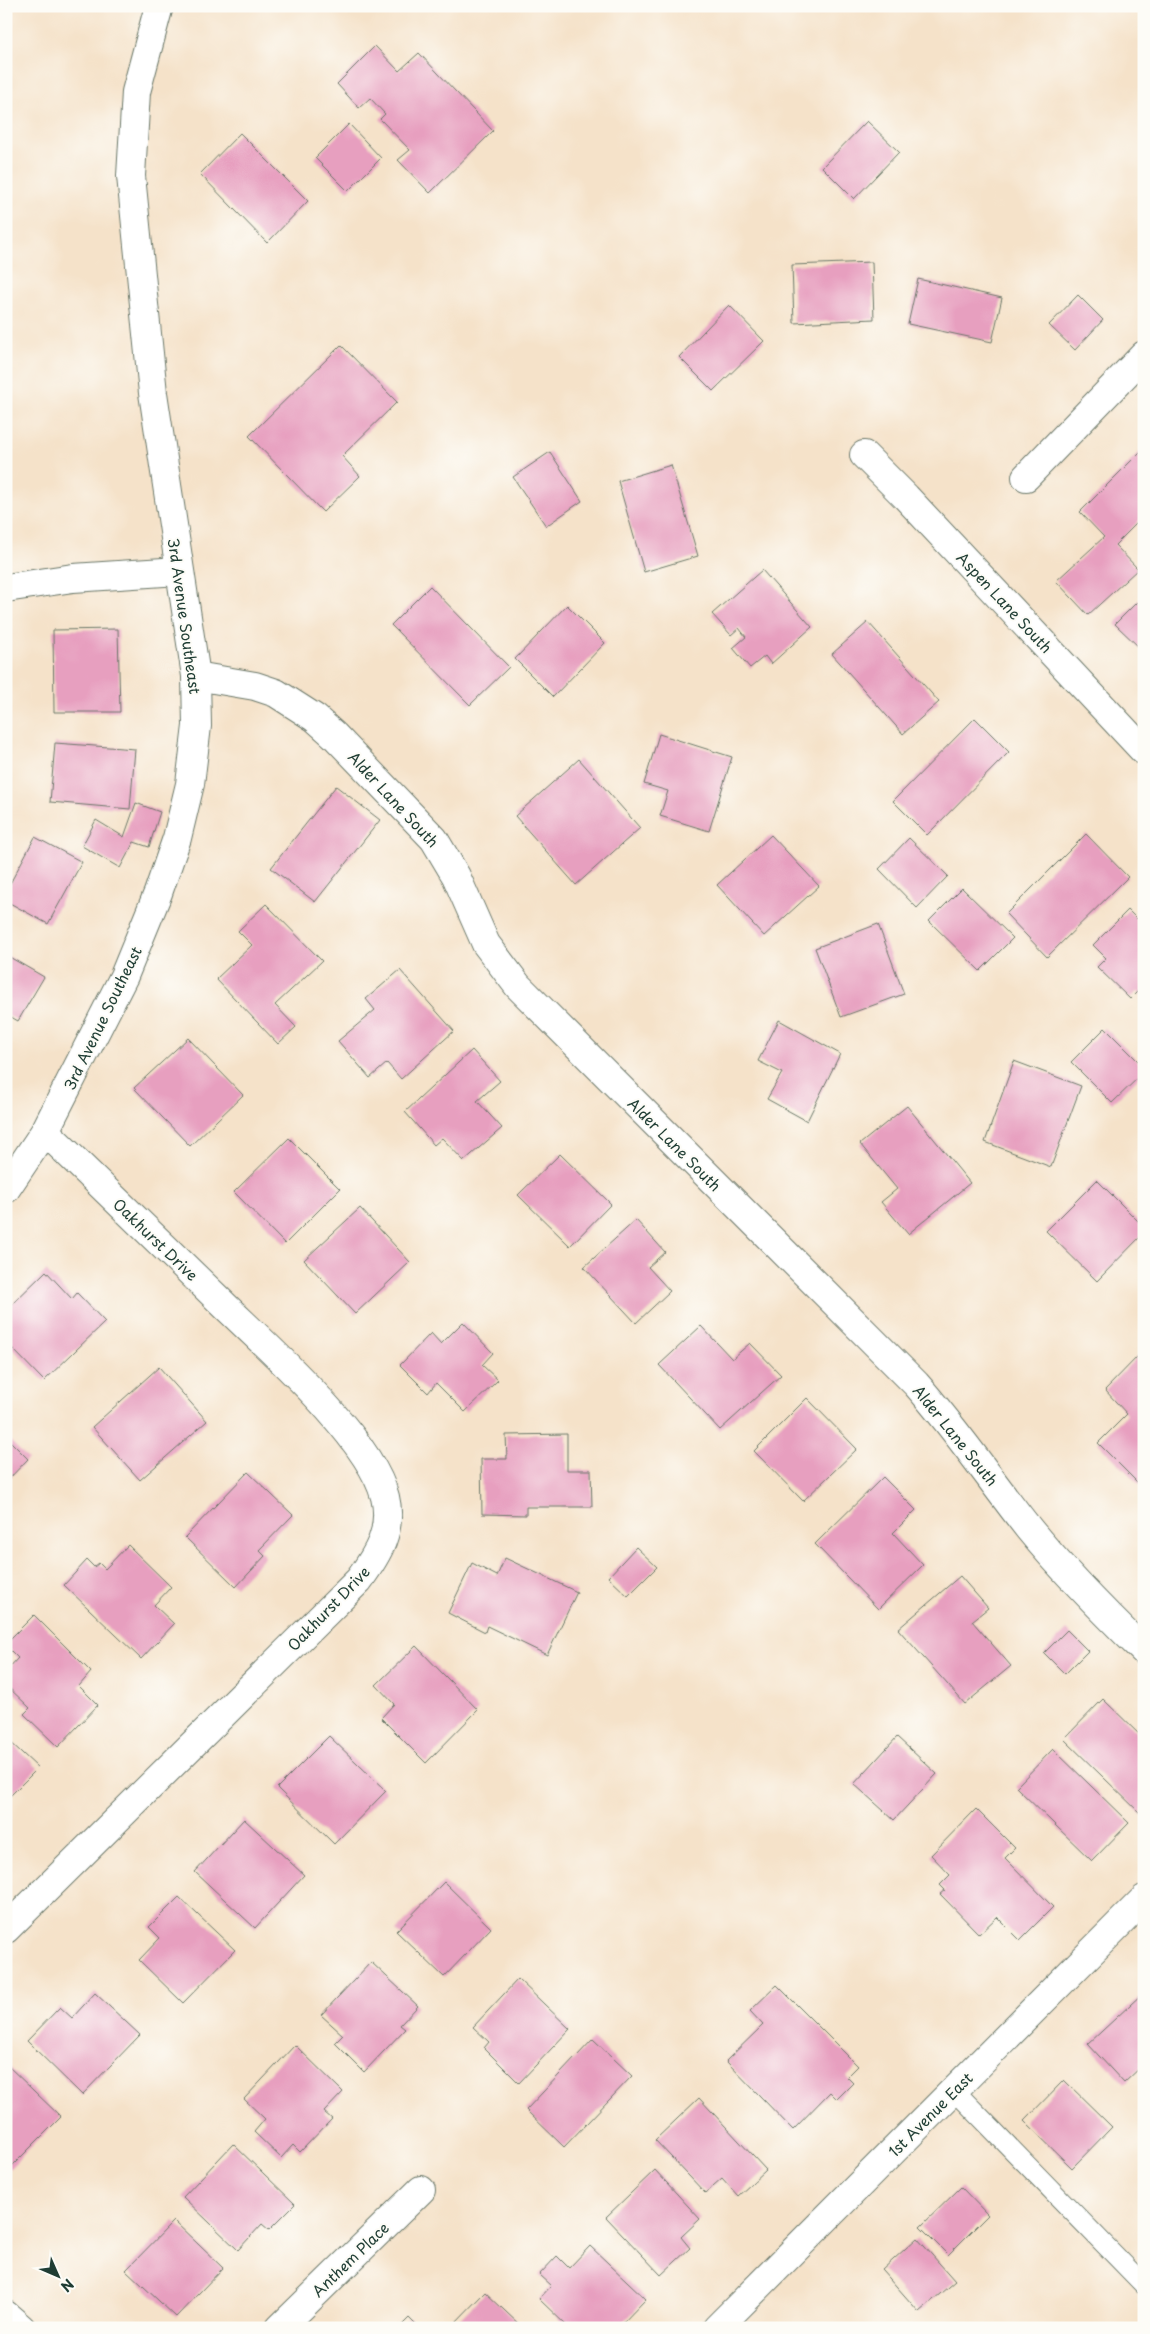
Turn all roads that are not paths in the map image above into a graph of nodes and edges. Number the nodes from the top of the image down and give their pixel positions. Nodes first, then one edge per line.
1 (159, 6) edge
2 (1144, 355) edge
3 (864, 455) dead end
4 (1026, 477) dead end
5 (179, 571) junction
6 (6, 588) edge
7 (196, 676) junction
8 (1144, 751) edge
9 (45, 1131) junction
10 (6, 1189) edge
11 (1144, 1651) edge
12 (1144, 1899) edge
13 (6, 1930) edge
14 (954, 2090) junction
15 (421, 2190) dead end
16 (1144, 2284) edge
17 (6, 2314) edge
18 (21, 2328) edge
19 (280, 2328) edge
20 (717, 2328) edge

1 - 5 street, 3rd Avenue Southeast
2 - 4 street
3 - 8 street, Aspen Lane South
5 - 6 street
5 - 7 street, 3rd Avenue Southeast
7 - 9 street, 3rd Avenue Southeast
7 - 11 street, Alder Lane South
9 - 10 street, 3rd Avenue Southeast
9 - 13 street, Oakhurst Drive
12 - 14 street, 1st Avenue East
14 - 16 lane
14 - 20 street, 1st Avenue East
15 - 19 street, Anthem Place
17 - 18 street

